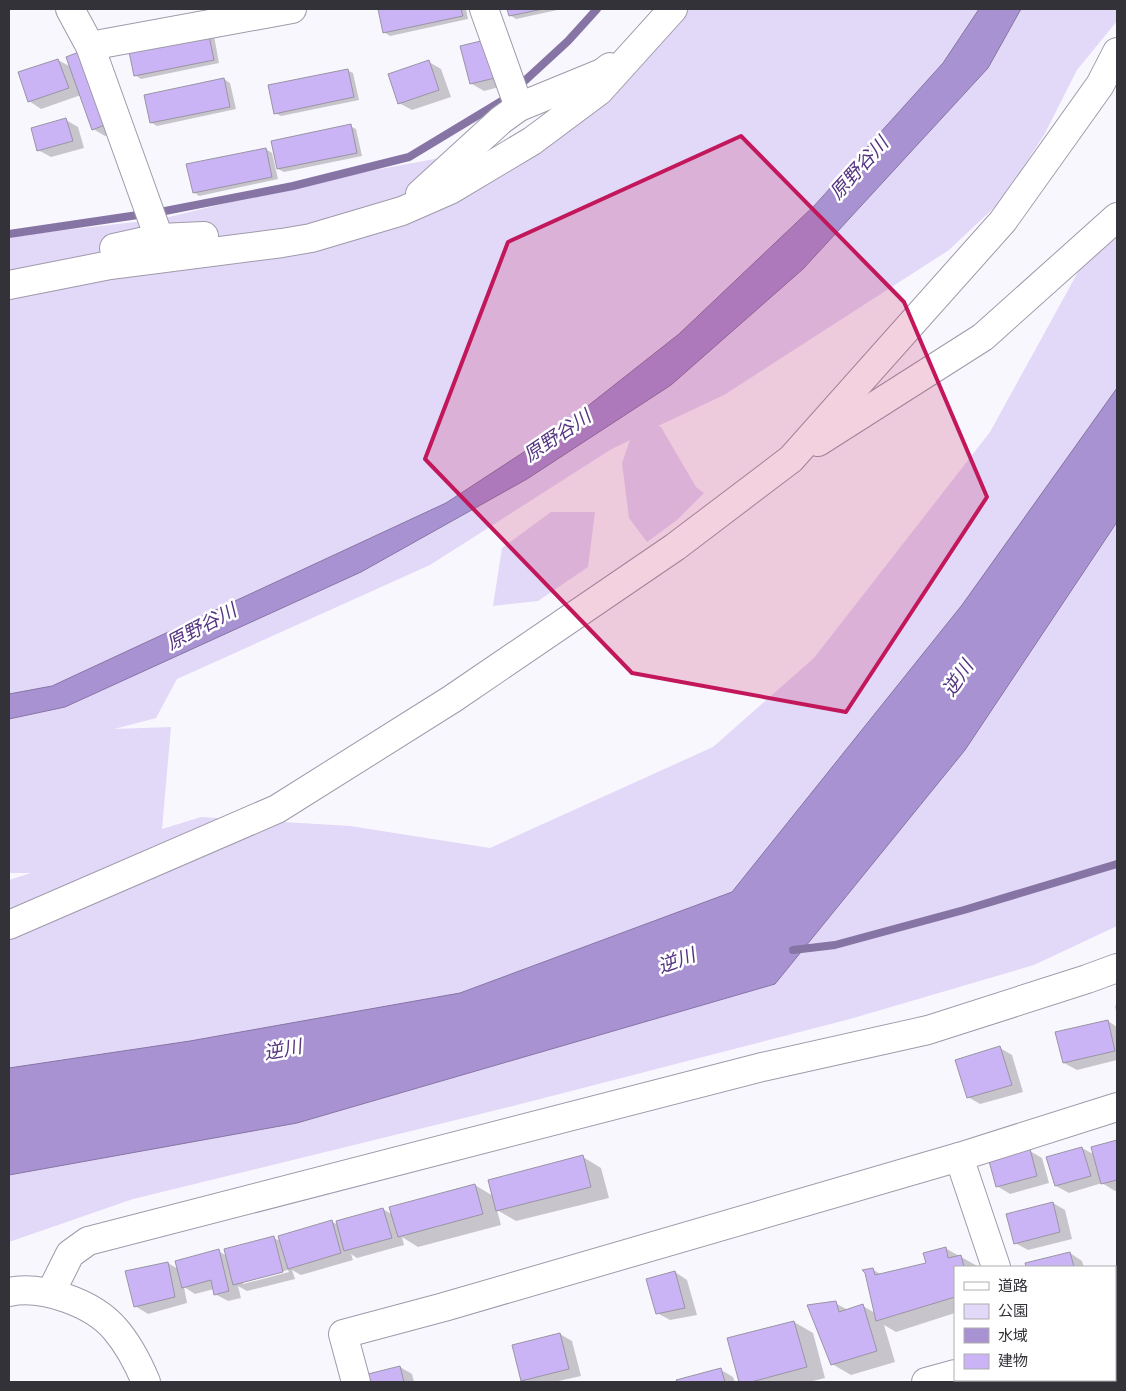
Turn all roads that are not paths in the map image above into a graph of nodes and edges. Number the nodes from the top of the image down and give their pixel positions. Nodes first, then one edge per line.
1 (70, 9) edge
2 (292, 9) edge
3 (484, 9) edge
4 (673, 9) edge
5 (90, 46) junction
6 (636, 50) junction
7 (1117, 52) edge
8 (520, 107) junction
9 (402, 210) junction
10 (1117, 217) edge
11 (159, 238) junction
12 (282, 244) junction
13 (9, 285) edge
14 (791, 458) junction
15 (9, 925) edge
16 (1117, 968) edge
17 (1117, 1107) edge
18 (959, 1157) junction
19 (996, 1266) edge
20 (9, 1292) edge
21 (51, 1292) junction
22 (954, 1374) edge
23 (146, 1382) edge
24 (356, 1382) edge
25 (926, 1382) edge

1 - 5 street
2 - 5 street
3 - 8 street
4 - 6 street
5 - 11 street
6 - 8 street
6 - 9 street
7 - 14 street
8 - 9 street
9 - 12 street
10 - 14 street
11 - 12 street
11 - 13 street
12 - 13 street
14 - 15 street
16 - 21 street
17 - 18 street
18 - 19 street
18 - 24 street
20 - 21 street
21 - 23 street
22 - 25 street

